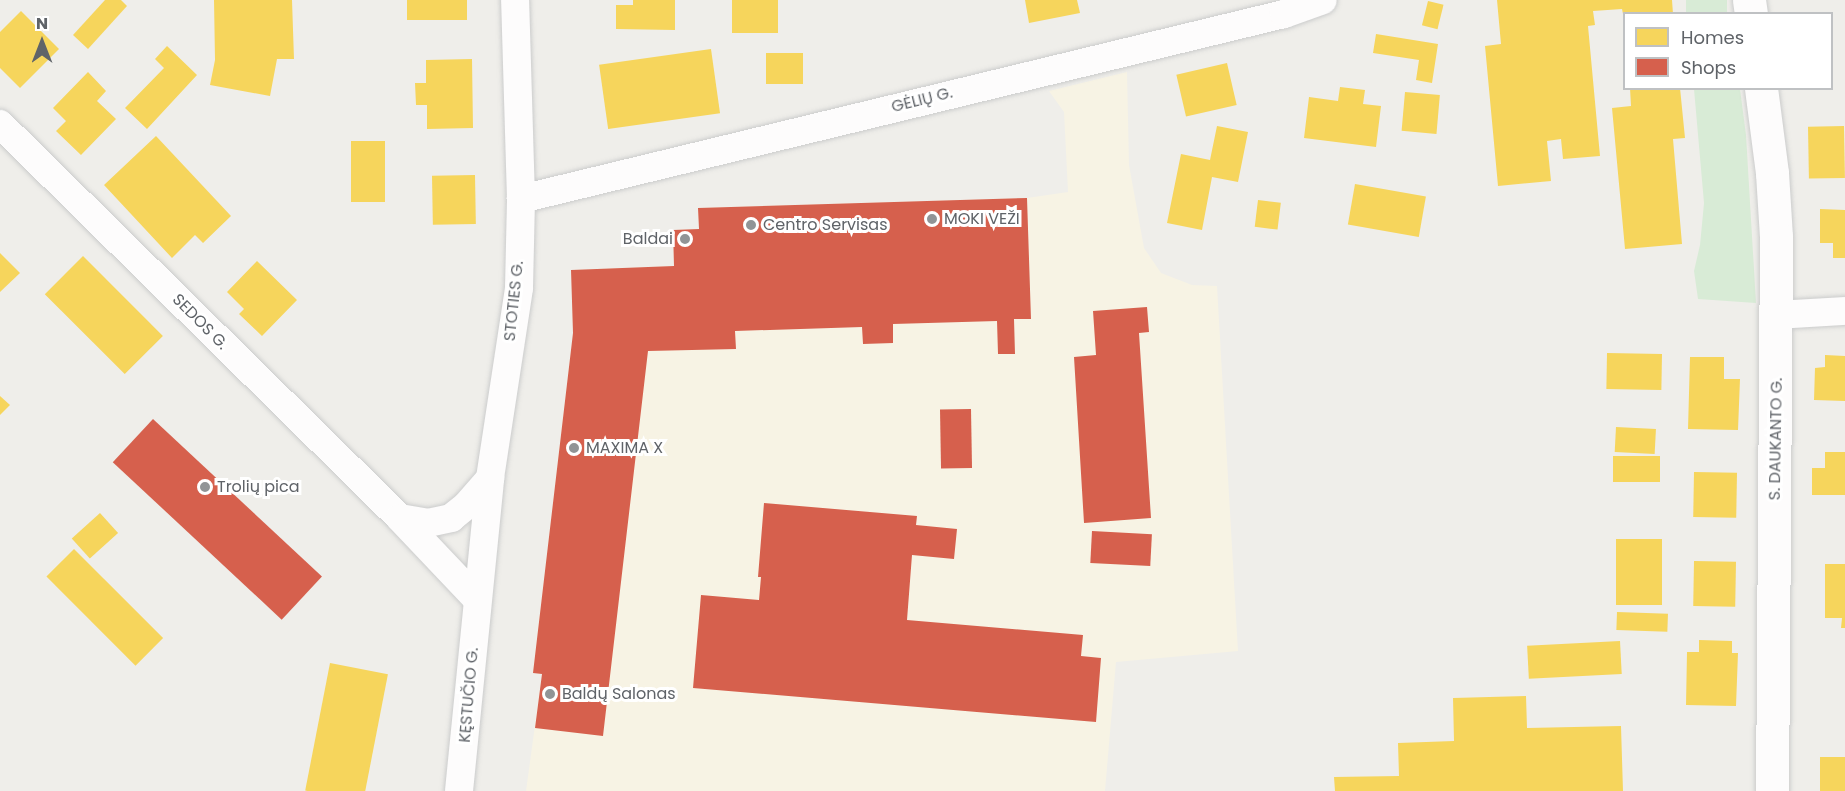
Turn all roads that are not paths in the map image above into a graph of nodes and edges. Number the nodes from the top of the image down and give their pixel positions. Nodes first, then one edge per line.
1 (515, 0) edge
2 (1323, 0) edge
3 (1761, 90) edge
4 (0, 124) edge
5 (521, 199) junction
6 (1845, 311) edge
7 (1777, 315) junction
8 (490, 477) junction
9 (400, 519) junction
10 (477, 599) junction
11 (459, 791) edge
12 (1772, 791) edge

1 - 5 street, STOTIES G.
2 - 5 street, GĖLIŲ G.
3 - 7 main road, S. DAUKANTO G.
4 - 9 street, SEDOS G.
5 - 8 street, STOTIES G.
6 - 7 street
7 - 12 main road, S. DAUKANTO G.
8 - 9 street
8 - 10 street, STOTIES G.
9 - 10 street, SEDOS G.
10 - 11 street, KĘSTUČIO G.

